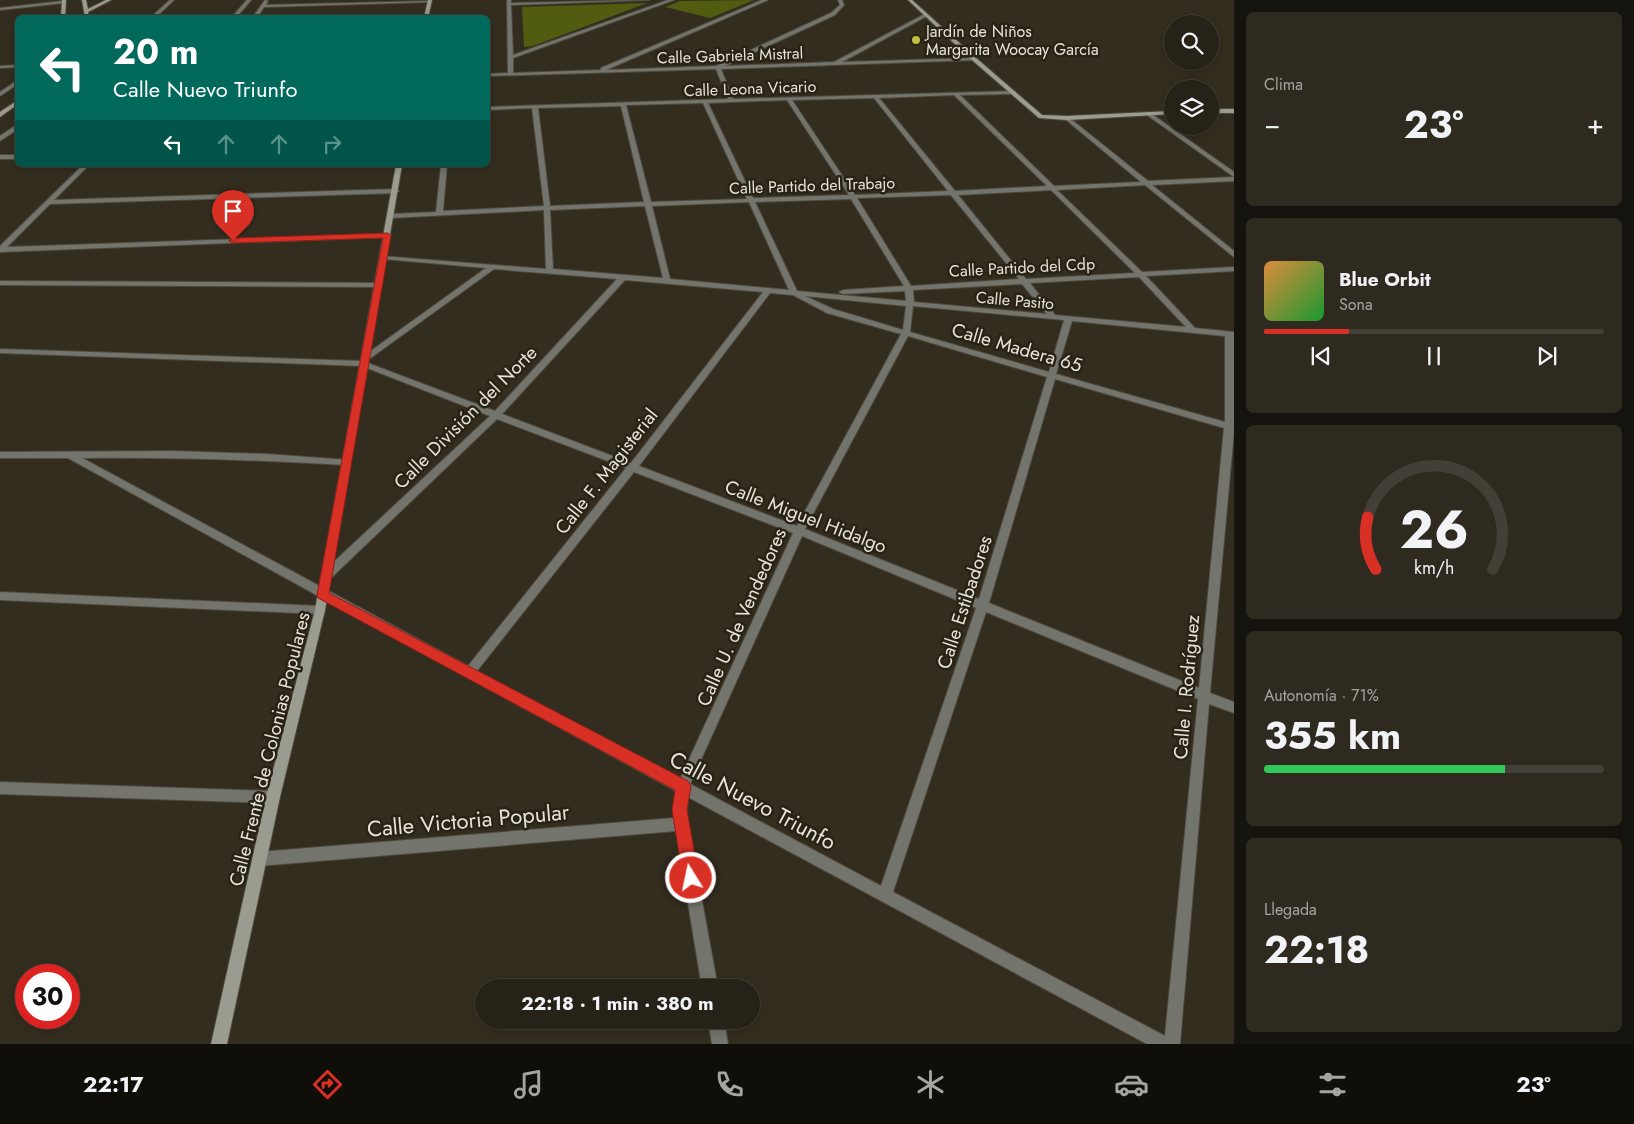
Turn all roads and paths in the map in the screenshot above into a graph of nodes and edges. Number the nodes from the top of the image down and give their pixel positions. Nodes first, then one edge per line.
1 (84, 0) edge
2 (109, 0) edge
3 (172, 0) edge
4 (249, 0) edge
5 (266, 0) edge
6 (647, 0) edge
7 (672, 0) edge
8 (766, 0) edge
9 (840, 0) edge
10 (910, 0) edge
11 (63, 1) edge
12 (430, 1) edge
13 (509, 2) edge
14 (262, 6) junction
15 (0, 9) edge
16 (63, 15) edge
17 (86, 15) edge
18 (155, 15) edge
19 (236, 15) edge
20 (256, 15) edge
21 (427, 15) edge
22 (925, 15) junction
23 (512, 57) junction
24 (974, 59) junction
25 (834, 64) junction
26 (15, 66) edge
27 (0, 67) edge
28 (718, 68) junction
29 (596, 72) junction
30 (511, 74) junction
31 (490, 75) edge
32 (15, 83) edge
33 (1013, 92) junction
34 (0, 94) edge
35 (956, 94) junction
36 (875, 96) junction
37 (789, 99) junction
38 (731, 101) junction
39 (705, 102) junction
40 (15, 103) edge
41 (623, 104) junction
42 (535, 107) junction
43 (490, 108) edge
44 (1234, 111) edge
45 (1219, 112) edge
46 (1164, 113) edge
47 (1149, 114) junction
48 (0, 115) edge
49 (1067, 118) junction
50 (15, 128) edge
51 (0, 139) edge
52 (0, 157) edge
53 (15, 157) edge
54 (84, 167) edge
55 (399, 167) edge
56 (444, 167) edge
57 (1234, 177) edge
58 (1147, 184) junction
59 (1052, 188) junction
60 (396, 191) junction
61 (951, 193) junction
62 (854, 198) junction
63 (752, 200) junction
64 (49, 202) junction
65 (649, 204) junction
66 (547, 208) junction
67 (439, 214) junction
68 (391, 216) junction
69 (388, 236) junction
70 (1, 249) edge
71 (1234, 255) edge
72 (384, 258) junction
73 (492, 267) junction
74 (1234, 269) edge
75 (550, 272) junction
76 (1140, 274) junction
77 (622, 278) junction
78 (1023, 280) junction
79 (667, 281) junction
80 (0, 283) edge
81 (378, 285) junction
82 (909, 288) junction
83 (768, 290) junction
84 (794, 293) junction
85 (812, 294) junction
86 (910, 304) junction
87 (1053, 317) junction
88 (1070, 318) junction
89 (1193, 330) junction
90 (906, 333) junction
91 (1231, 334) edge
92 (0, 351) edge
93 (364, 362) junction
94 (1054, 374) junction
95 (496, 415) junction
96 (1232, 427) edge
97 (0, 455) edge
98 (72, 456) junction
99 (346, 462) junction
100 (632, 468) junction
101 (799, 531) junction
102 (327, 575) junction
103 (323, 595) junction
104 (0, 596) edge
105 (983, 604) junction
106 (320, 610) junction
107 (470, 672) junction
108 (1204, 695) junction
109 (1234, 708) edge
110 (683, 786) junction
111 (0, 788) edge
112 (273, 797) junction
113 (681, 824) junction
114 (259, 859) junction
115 (885, 895) junction
116 (708, 979) edge
117 (718, 1029) edge
118 (219, 1044) edge
119 (720, 1044) edge
120 (1163, 1044) edge
121 (1172, 1044) edge

1 - 17 main road
2 - 17 main road
3 - 18 street
4 - 19 street
5 - 14 street
6 - 13 street
7 - 23 street
8 - 29 street
9 - 28 street
10 - 22 main road
11 - 15 street
11 - 16 main road
12 - 14 street
12 - 21 main road
13 - 23 street
14 - 20 street
22 - 24 main road
22 - 25 street
23 - 30 street
24 - 25 street, Calle Gabriela Mistral
24 - 33 main road
25 - 28 street, Calle Gabriela Mistral
26 - 27 street
28 - 29 street, Calle Gabriela Mistral
28 - 38 street
29 - 30 street, Calle Gabriela Mistral
30 - 31 street, Calle Gabriela Mistral
32 - 34 street
33 - 35 street, Calle Leona Vicario
33 - 49 main road
35 - 36 street, Calle Leona Vicario
35 - 59 street
36 - 37 street, Calle Leona Vicario
36 - 61 street
37 - 38 street, Calle Leona Vicario
37 - 62 street
38 - 39 street, Calle Leona Vicario
39 - 41 street, Calle Leona Vicario
39 - 63 street
40 - 48 main road
41 - 42 street, Calle Leona Vicario
41 - 65 street
42 - 43 street, Calle Leona Vicario
42 - 66 street
44 - 45 main road
46 - 47 main road
47 - 49 main road
47 - 57 street
49 - 58 street
50 - 51 street
52 - 53 street
54 - 64 street
55 - 60 main road, Calle Frente de Colonias Populares
56 - 67 street
57 - 58 street, Calle Partido del Trabajo
58 - 59 street, Calle Partido del Trabajo
58 - 71 street
59 - 61 street, Calle Partido del Trabajo
59 - 76 street
60 - 64 street
60 - 68 main road, Calle Frente de Colonias Populares
61 - 62 street, Calle Partido del Trabajo
61 - 78 street
62 - 63 street, Calle Partido del Trabajo
62 - 82 street
63 - 65 street, Calle Partido del Trabajo
63 - 84 street
64 - 70 street
65 - 66 street, Calle Partido del Trabajo
65 - 79 street
66 - 67 street, Calle Partido del Trabajo
66 - 75 street
67 - 68 street, Calle Partido del Trabajo
68 - 69 main road, Calle Frente de Colonias Populares
69 - 70 street
69 - 72 main road, Calle Frente de Colonias Populares
72 - 73 street, Calle Pasito
72 - 81 main road, Calle Frente de Colonias Populares
73 - 75 street, Calle Pasito
73 - 93 street
74 - 76 street, Calle Partido del Cdp
75 - 77 street, Calle Pasito
76 - 78 street, Calle Partido del Cdp
76 - 89 street
77 - 79 street, Calle Pasito
77 - 95 street, Calle División del Norte
78 - 82 street, Calle Partido del Cdp
78 - 87 street
79 - 83 street, Calle Pasito
80 - 81 street
81 - 93 main road, Calle Frente de Colonias Populares
82 - 85 street, Calle Partido del Cdp
82 - 86 street
83 - 84 street, Calle Pasito
83 - 100 street, Calle F. Magisterial
84 - 85 street, Calle Pasito
84 - 90 street, Calle Madera 65
85 - 86 street, Calle Pasito
86 - 87 street, Calle Pasito
86 - 90 street
87 - 88 street, Calle Pasito
88 - 89 street, Calle Pasito
88 - 94 street, Calle Estibadores
89 - 91 street, Calle Pasito
90 - 94 street, Calle Madera 65
90 - 101 street, Calle U. de Vendedores
91 - 96 street, Calle I. Rodríguez
92 - 93 street, Calle Miguel Hidalgo
93 - 95 street, Calle Miguel Hidalgo
93 - 99 main road, Calle Frente de Colonias Populares
94 - 96 street, Calle Madera 65
94 - 105 street, Calle Estibadores
95 - 100 street, Calle Miguel Hidalgo
95 - 102 street, Calle División del Norte
96 - 108 street, Calle I. Rodríguez
97 - 98 street
98 - 99 street
98 - 103 street, Calle Nuevo Triunfo
99 - 102 main road, Calle Frente de Colonias Populares
100 - 101 street, Calle Miguel Hidalgo
100 - 107 street, Calle F. Magisterial
101 - 105 street, Calle Miguel Hidalgo
101 - 110 street, Calle U. de Vendedores
102 - 103 main road, Calle Frente de Colonias Populares
103 - 106 main road, Calle Frente de Colonias Populares
103 - 107 street, Calle Nuevo Triunfo
104 - 106 street
105 - 108 street, Calle Miguel Hidalgo
105 - 115 street, Calle Estibadores
106 - 112 main road, Calle Frente de Colonias Populares
107 - 110 street, Calle Nuevo Triunfo
108 - 109 street, Calle Miguel Hidalgo
108 - 121 street, Calle I. Rodríguez
110 - 113 street, Calle U. de Vendedores
110 - 115 street, Calle Nuevo Triunfo
111 - 112 street
112 - 114 main road, Calle Frente de Colonias Populares
113 - 114 street, Calle Victoria Popular
113 - 116 street, Calle U. de Vendedores
114 - 118 main road, Calle Frente de Colonias Populares
115 - 120 street, Calle Nuevo Triunfo
117 - 119 street

